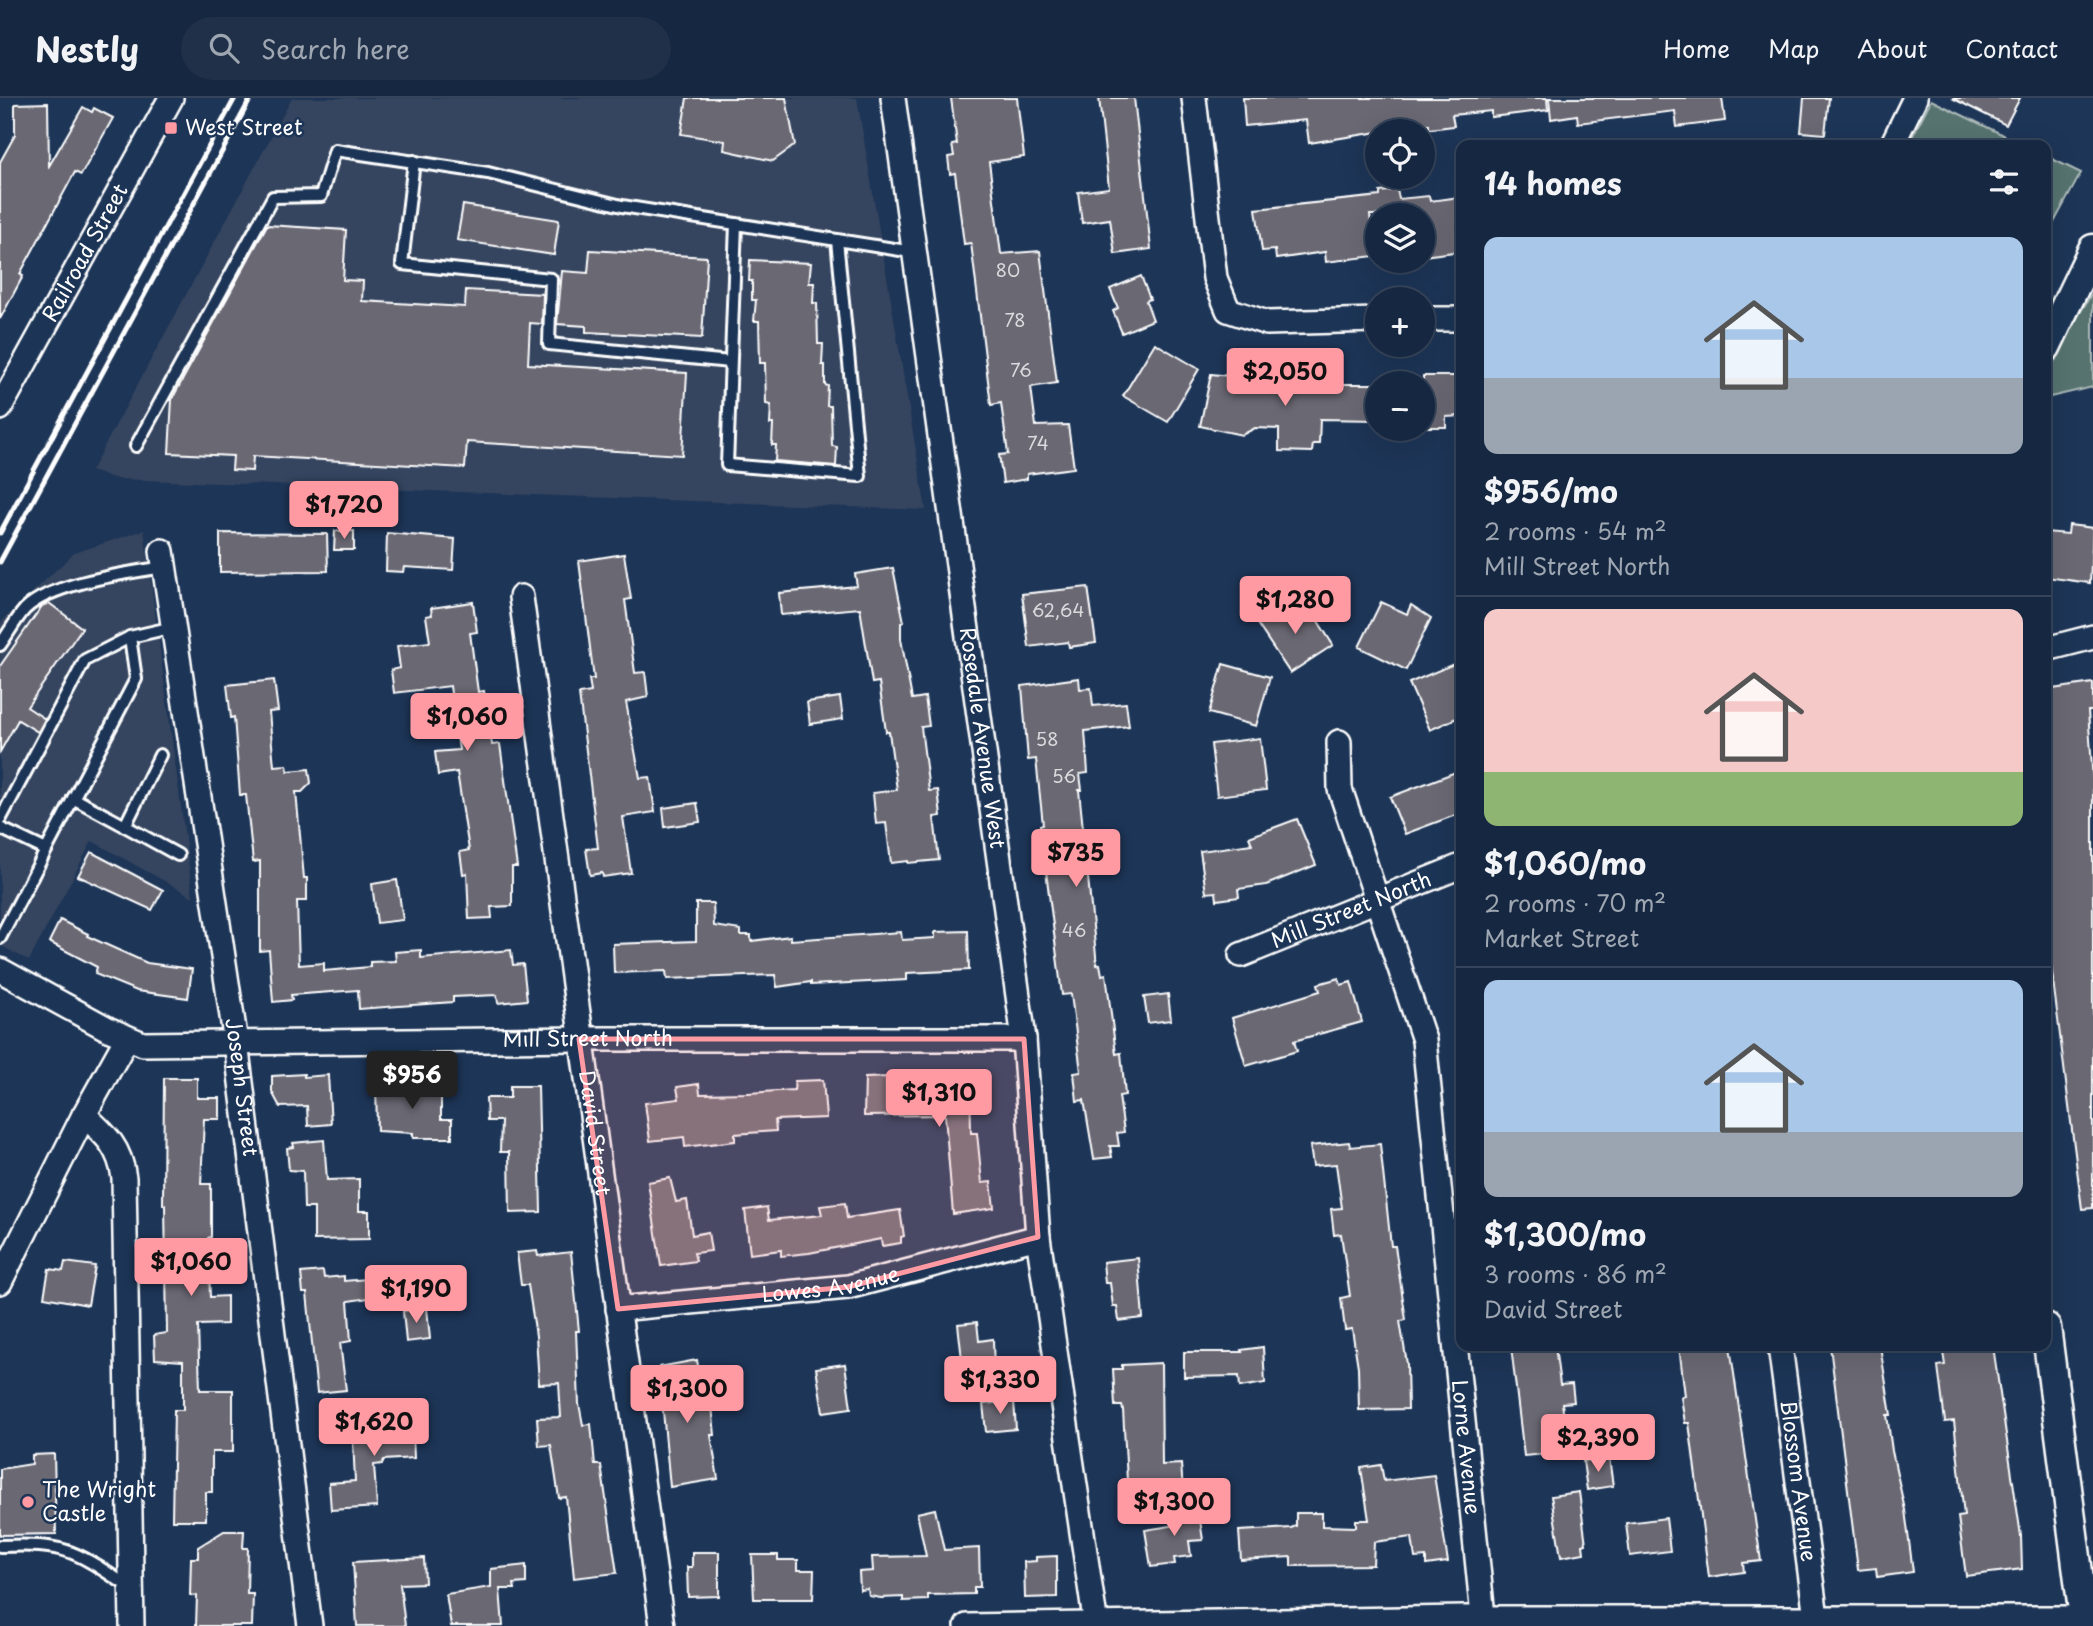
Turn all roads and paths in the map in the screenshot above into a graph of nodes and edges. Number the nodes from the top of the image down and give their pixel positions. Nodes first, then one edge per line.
1 (171, 98) edge
2 (893, 98) edge
3 (1194, 98) edge
4 (1915, 98) edge
5 (1894, 140) edge
6 (414, 162) junction
7 (736, 224) junction
8 (837, 240) junction
9 (2093, 249) edge
10 (913, 252) junction
11 (1435, 319) edge
12 (1456, 319) edge
13 (1365, 320) edge
14 (2051, 337) edge
15 (730, 362) junction
16 (0, 408) edge
17 (136, 446) dead end
18 (163, 559) joint
19 (521, 597) dead end
20 (174, 627) junction
21 (130, 636) junction
22 (2093, 637) edge
23 (0, 645) edge
24 (2051, 648) edge
25 (1339, 742) dead end
26 (160, 755) dead end
27 (73, 798) junction
28 (0, 820) edge
29 (125, 826) junction
30 (0, 828) edge
31 (46, 850) junction
32 (178, 855) dead end
33 (1456, 868) edge
34 (1379, 898) junction
35 (0, 939) edge
36 (1241, 955) dead end
37 (0, 970) edge
38 (127, 1038) junction
39 (579, 1039) junction
40 (1024, 1039) junction
41 (236, 1043) junction
42 (84, 1115) junction
43 (1038, 1237) junction
44 (0, 1282) edge
45 (618, 1309) junction
46 (1781, 1351) edge
47 (2049, 1351) edge
48 (0, 1546) edge
49 (131, 1589) junction
50 (1816, 1617) junction
51 (2087, 1621) edge
52 (1483, 1622) edge
53 (1096, 1624) edge
54 (132, 1626) edge
55 (310, 1626) edge
56 (662, 1626) edge
57 (967, 1626) edge

1 - 16 street, Railroad Street
2 - 10 street, Rosedale Avenue West
3 - 13 street
4 - 5 street
6 - 7 lane
6 - 15 lane
6 - 17 lane
7 - 8 lane
7 - 15 lane
8 - 10 lane
8 - 15 lane
9 - 14 street
10 - 40 street, Rosedale Avenue West
11 - 12 street
18 - 20 street, Joseph Street
18 - 23 lane
19 - 39 street, David Street
20 - 21 lane
20 - 41 street, Joseph Street
21 - 27 lane
21 - 28 lane
22 - 24 street
25 - 34 street, Lorne Avenue
26 - 29 lane
27 - 29 lane
27 - 31 lane
29 - 32 lane
30 - 31 lane
31 - 35 lane
33 - 34 street, Mill Street North
34 - 36 street, Mill Street North
34 - 52 street, Lorne Avenue
37 - 38 street, Mill Street North
38 - 41 street, Mill Street North
38 - 42 street
39 - 40 street, Mill Street North
39 - 41 street, Mill Street North
39 - 45 street, David Street
40 - 43 street, Rosedale Avenue West
41 - 55 street, Joseph Street
42 - 44 street
42 - 49 street
43 - 45 street, Lowes Avenue
43 - 53 street, Rosedale Avenue West
45 - 56 street, David Street
46 - 50 street, Blossom Avenue
47 - 51 street
48 - 49 lane
49 - 54 street
50 - 51 street
50 - 52 street
52 - 53 street
53 - 57 street

